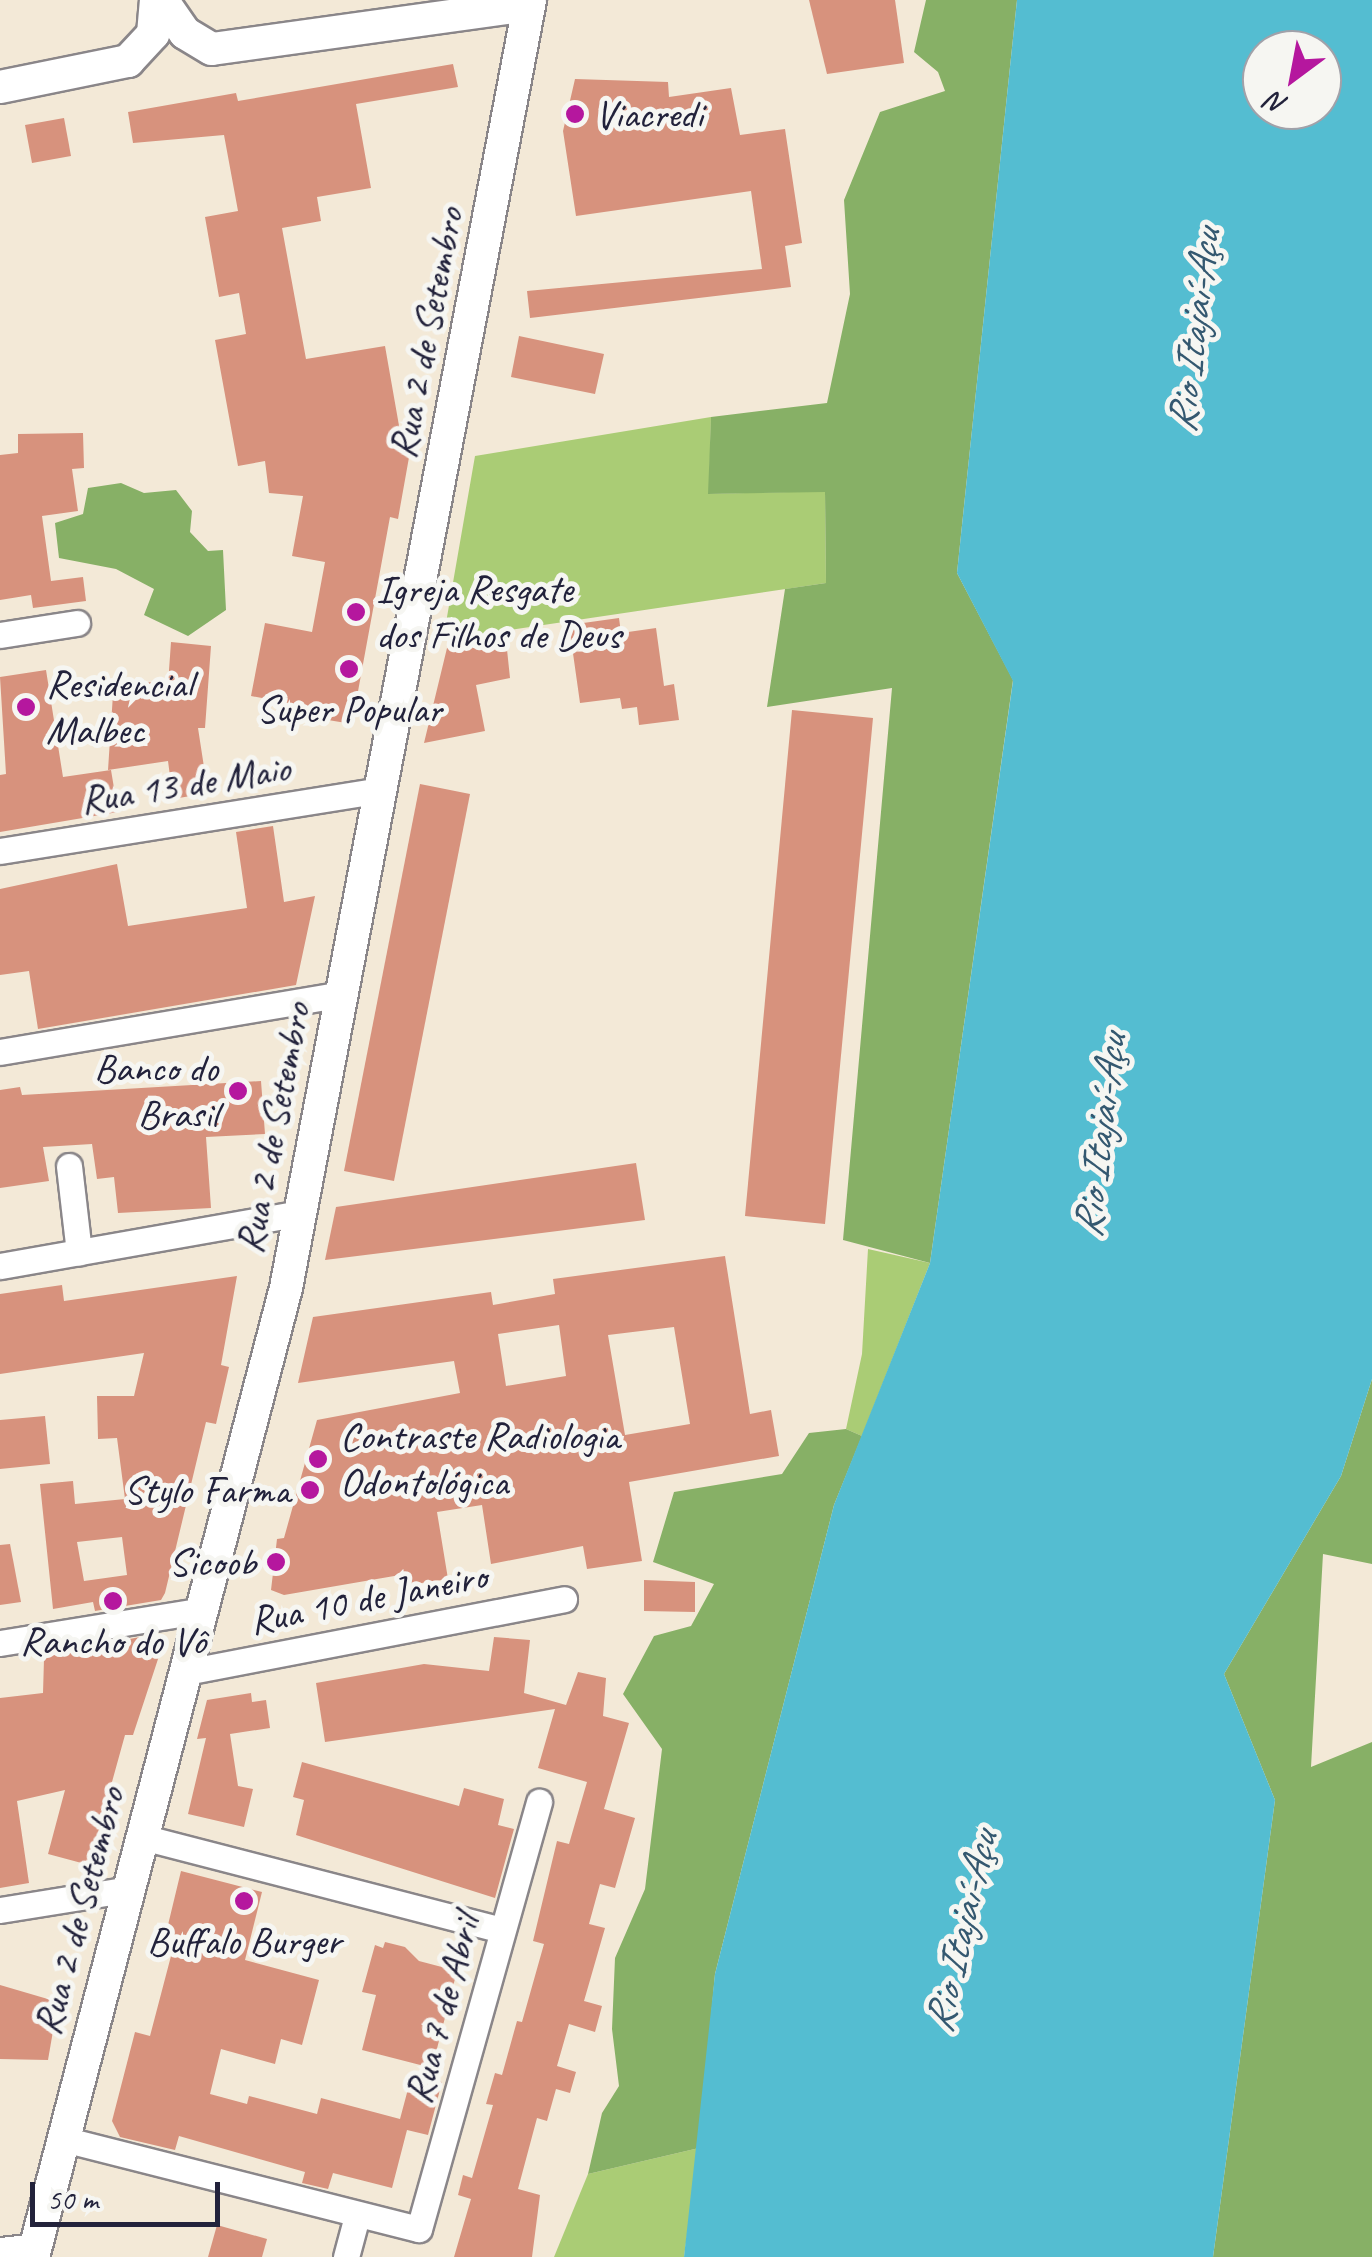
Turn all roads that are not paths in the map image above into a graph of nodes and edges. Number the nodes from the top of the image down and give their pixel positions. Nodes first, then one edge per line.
1 (159, 0) edge
2 (530, 2) edge
3 (0, 88) edge
4 (77, 624) dead end
5 (0, 636) edge
6 (382, 790) junction
7 (0, 851) edge
8 (343, 994) junction
9 (0, 1052) edge
10 (69, 1166) dead end
11 (300, 1213) junction
12 (80, 1252) junction
13 (0, 1266) edge
14 (564, 1599) dead end
15 (204, 1610) junction
16 (0, 1643) edge
17 (186, 1672) junction
18 (539, 1802) dead end
19 (142, 1837) junction
20 (129, 1889) junction
21 (0, 1910) edge
22 (502, 1930) junction
23 (63, 2139) junction
24 (357, 2216) junction
25 (0, 2250) edge
26 (34, 2251) edge
27 (346, 2257) edge

1 - 2 main road
1 - 3 main road
2 - 6 main road, Rua 2 de Setembro
4 - 5 street
6 - 7 street, Rua 13 de Maio
6 - 8 main road, Rua 2 de Setembro
8 - 9 street
8 - 11 main road, Rua 2 de Setembro
10 - 12 street
11 - 12 street
11 - 15 main road, Rua 2 de Setembro
12 - 13 street
14 - 17 street, Rua 10 de Janeiro
15 - 16 street
15 - 17 main road, Rua 2 de Setembro
17 - 19 main road, Rua 2 de Setembro
18 - 22 street, Rua 7 de Abril
19 - 20 main road, Rua 2 de Setembro
19 - 22 street
20 - 21 street
20 - 23 main road, Rua 2 de Setembro
22 - 24 street, Rua 7 de Abril
23 - 24 street
23 - 26 main road, Rua 2 de Setembro
24 - 27 street
25 - 26 street

